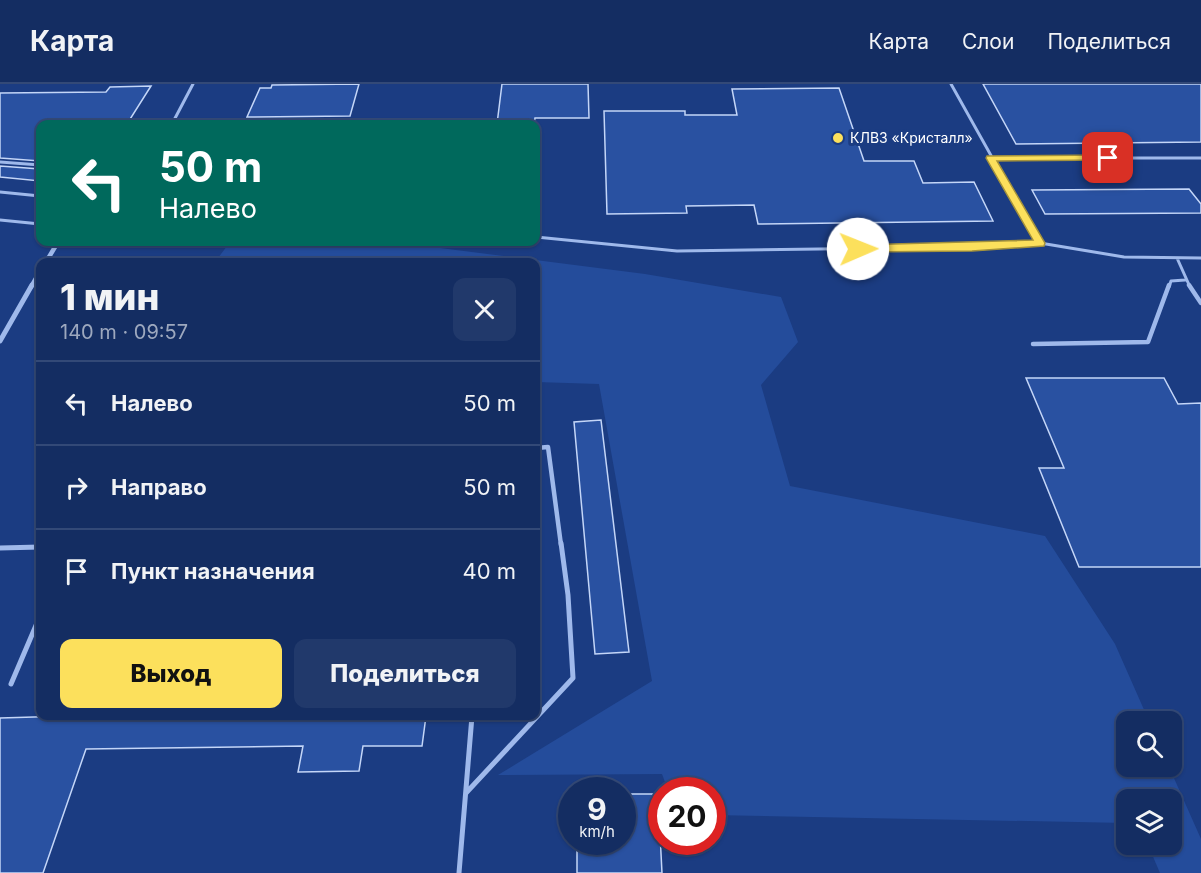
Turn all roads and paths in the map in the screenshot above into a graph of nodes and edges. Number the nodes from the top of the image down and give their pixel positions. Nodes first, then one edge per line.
1 (193, 84) edge
2 (951, 84) edge
3 (174, 120) edge
4 (991, 158) junction
5 (1201, 158) edge
6 (0, 162) edge
7 (36, 165) edge
8 (0, 192) edge
9 (36, 196) edge
10 (0, 220) edge
11 (36, 224) edge
12 (540, 237) edge
13 (1040, 243) junction
14 (1177, 258) junction
15 (1201, 258) edge
16 (36, 278) edge
17 (1185, 280) junction
18 (1201, 303) edge
19 (0, 340) edge
20 (1033, 344) dead end
21 (540, 448) edge
22 (0, 548) edge
23 (36, 548) edge
24 (36, 625) edge
25 (11, 684) dead end
26 (540, 713) edge
27 (472, 720) edge
28 (534, 720) edge
29 (466, 793) junction
30 (459, 873) edge

1 - 3 lane
2 - 4 lane
4 - 5 lane
4 - 13 lane
6 - 7 lane
8 - 9 lane
10 - 11 lane
12 - 13 lane
13 - 14 lane
14 - 15 lane
14 - 17 lane
16 - 19 street
17 - 18 lane
17 - 20 lane
21 - 26 lane
22 - 23 lane
24 - 25 lane
27 - 29 lane
28 - 29 lane
29 - 30 lane

